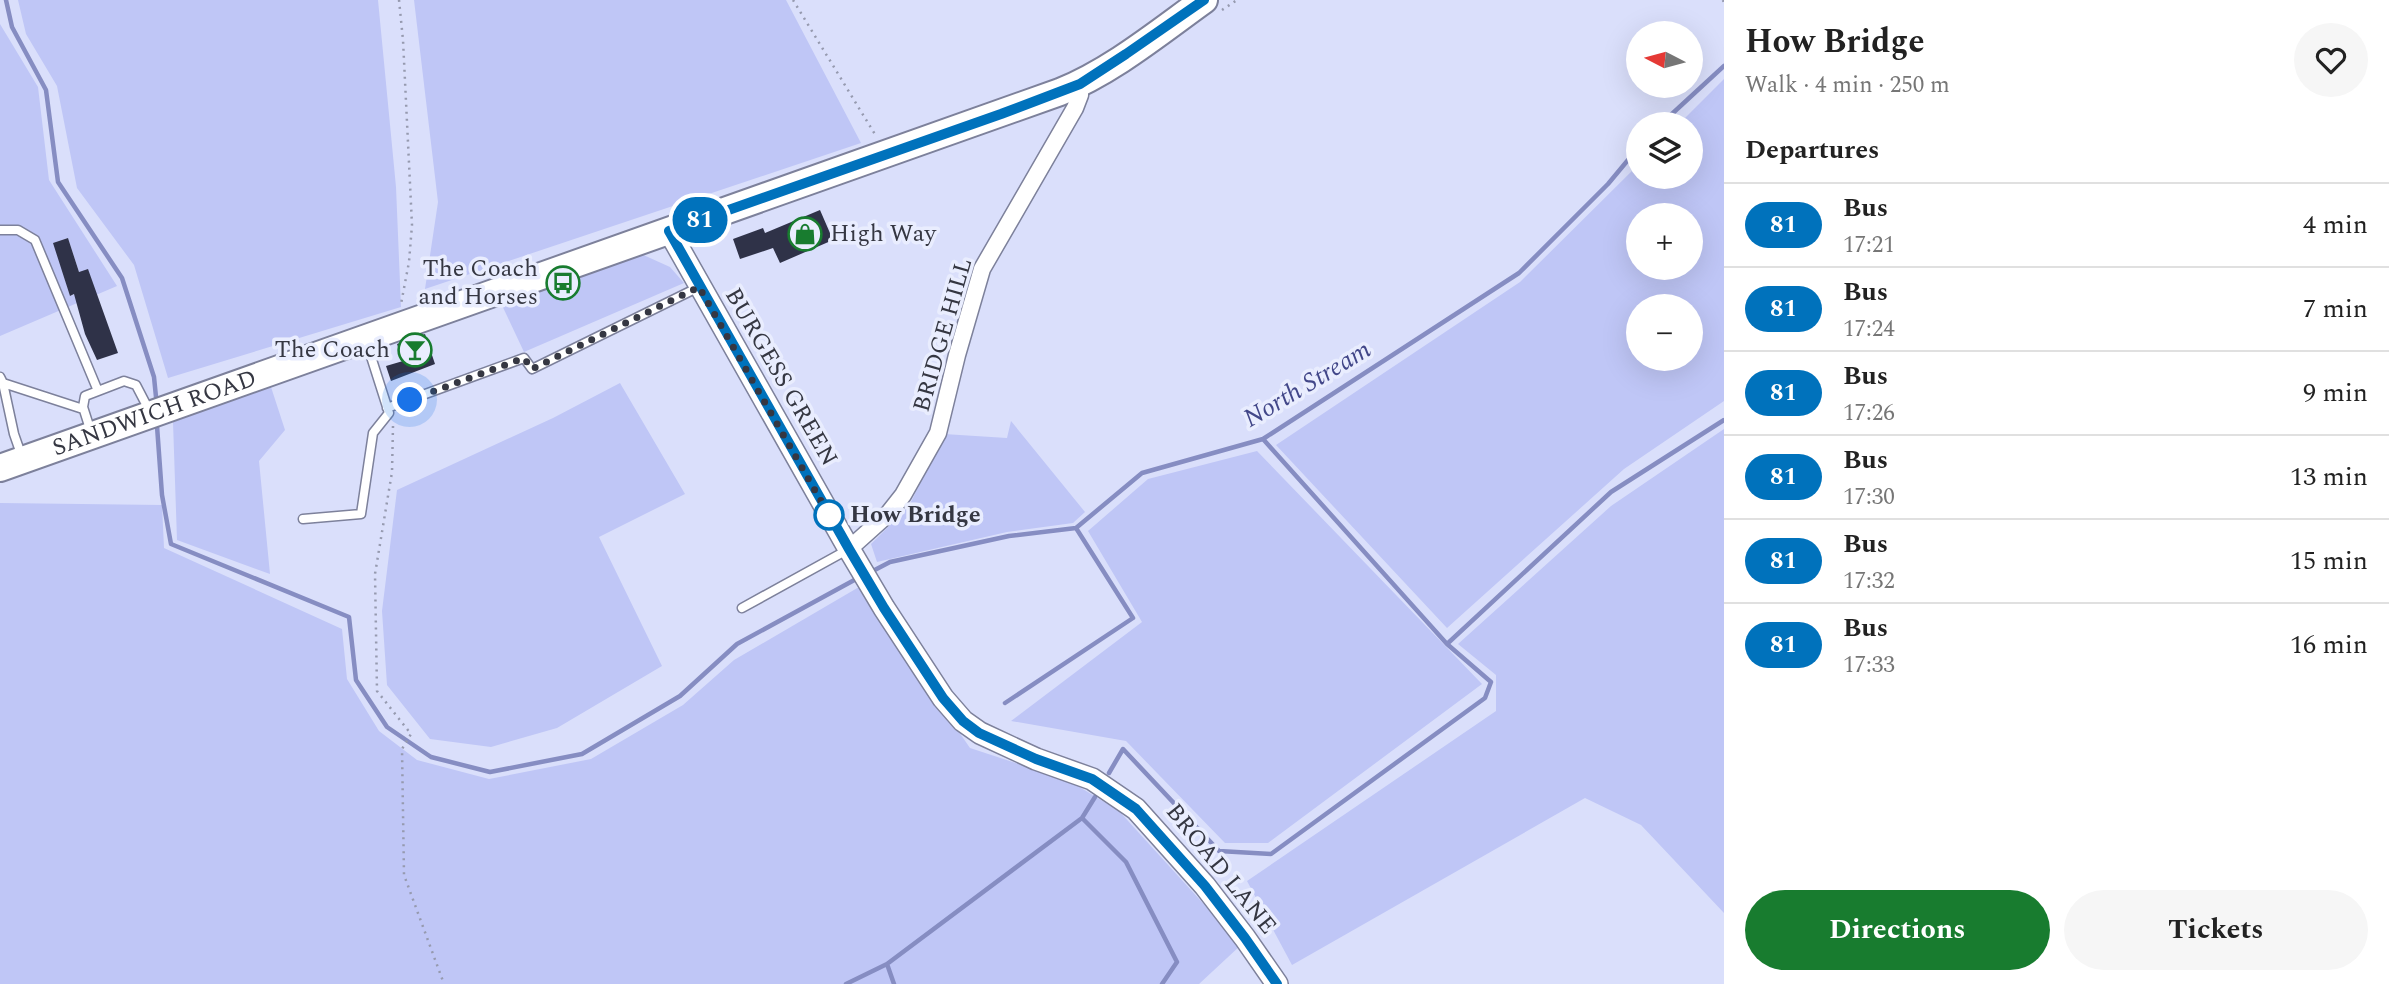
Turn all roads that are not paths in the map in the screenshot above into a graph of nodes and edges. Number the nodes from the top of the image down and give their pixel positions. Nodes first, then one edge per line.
1 (1204, 0) edge
2 (1080, 84) junction
3 (0, 230) edge
4 (669, 231) junction
5 (699, 287) junction
6 (365, 338) junction
7 (1, 380) edge
8 (98, 391) junction
9 (83, 409) junction
10 (388, 411) junction
11 (150, 414) junction
12 (92, 435) junction
13 (12, 463) edge
14 (303, 519) dead end
15 (859, 566) junction
16 (742, 608) dead end
17 (1277, 984) edge

1 - 2 main road, SANDWICH ROAD
2 - 4 main road, SANDWICH ROAD
2 - 15 street, BRIDGE HILL
3 - 8 lane
4 - 5 street, BURGESS GREEN
4 - 6 main road, SANDWICH ROAD
5 - 10 lane
5 - 15 street, BURGESS GREEN
6 - 10 lane
6 - 11 main road, SANDWICH ROAD
7 - 9 lane
7 - 13 lane
8 - 9 lane
8 - 11 lane
9 - 12 lane
10 - 14 lane
11 - 12 main road, SANDWICH ROAD
12 - 13 main road, SANDWICH ROAD
15 - 16 lane
15 - 17 street, BROAD LANE

